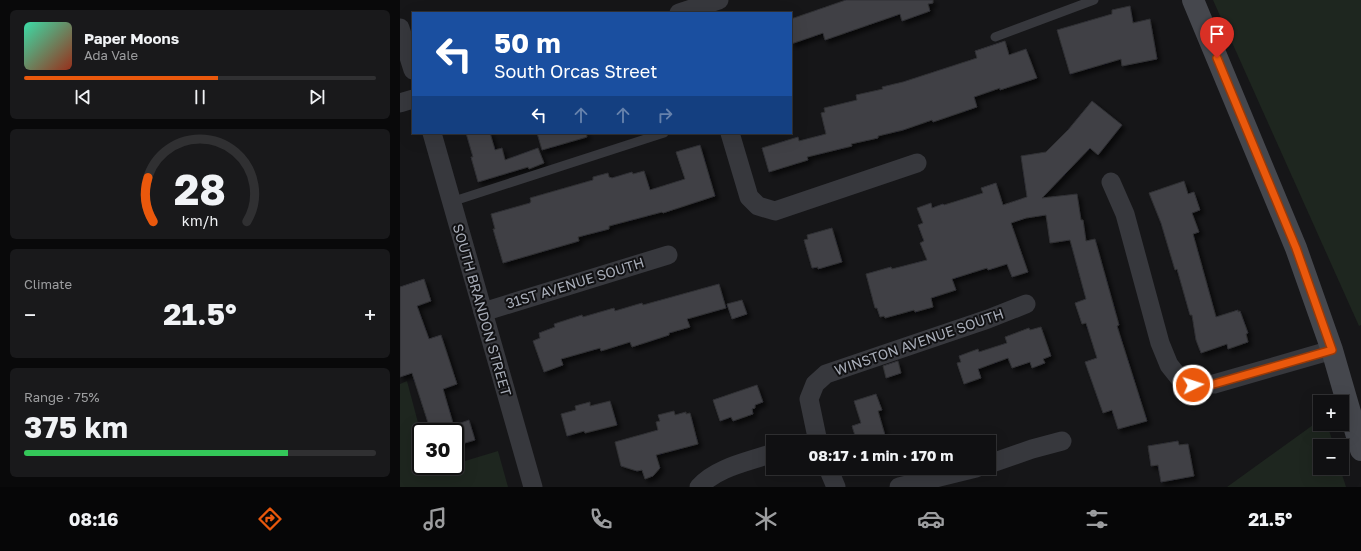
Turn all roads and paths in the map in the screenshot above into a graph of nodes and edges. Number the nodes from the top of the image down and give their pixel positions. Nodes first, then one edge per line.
1 (719, 0) edge
2 (1094, 0) edge
3 (1193, 0) edge
4 (691, 8) edge
5 (400, 28) edge
6 (995, 37) dead end
7 (412, 67) edge
8 (412, 99) edge
9 (400, 103) edge
10 (432, 134) edge
11 (661, 134) edge
12 (730, 134) edge
13 (917, 162) dead end
14 (1112, 182) dead end
15 (451, 202) junction
16 (668, 254) dead end
17 (1026, 304) dead end
18 (483, 312) junction
19 (1332, 350) junction
20 (812, 435) edge
21 (1062, 441) dead end
22 (1361, 450) edge
23 (766, 455) edge
24 (996, 462) edge
25 (831, 475) edge
26 (948, 475) edge
27 (533, 487) edge
28 (699, 487) edge
29 (836, 487) edge
30 (899, 487) edge

1 - 4 street
2 - 6 lane
3 - 19 street
5 - 7 street
8 - 9 street
10 - 15 street, SOUTH BRANDON STREET
11 - 15 lane
12 - 13 street
14 - 19 street
15 - 18 street, SOUTH BRANDON STREET
16 - 18 street, 31ST AVENUE SOUTH
17 - 20 street, WINSTON AVENUE SOUTH
18 - 27 street, SOUTH BRANDON STREET
19 - 22 street
21 - 24 street
23 - 28 street
25 - 29 street
26 - 30 street

